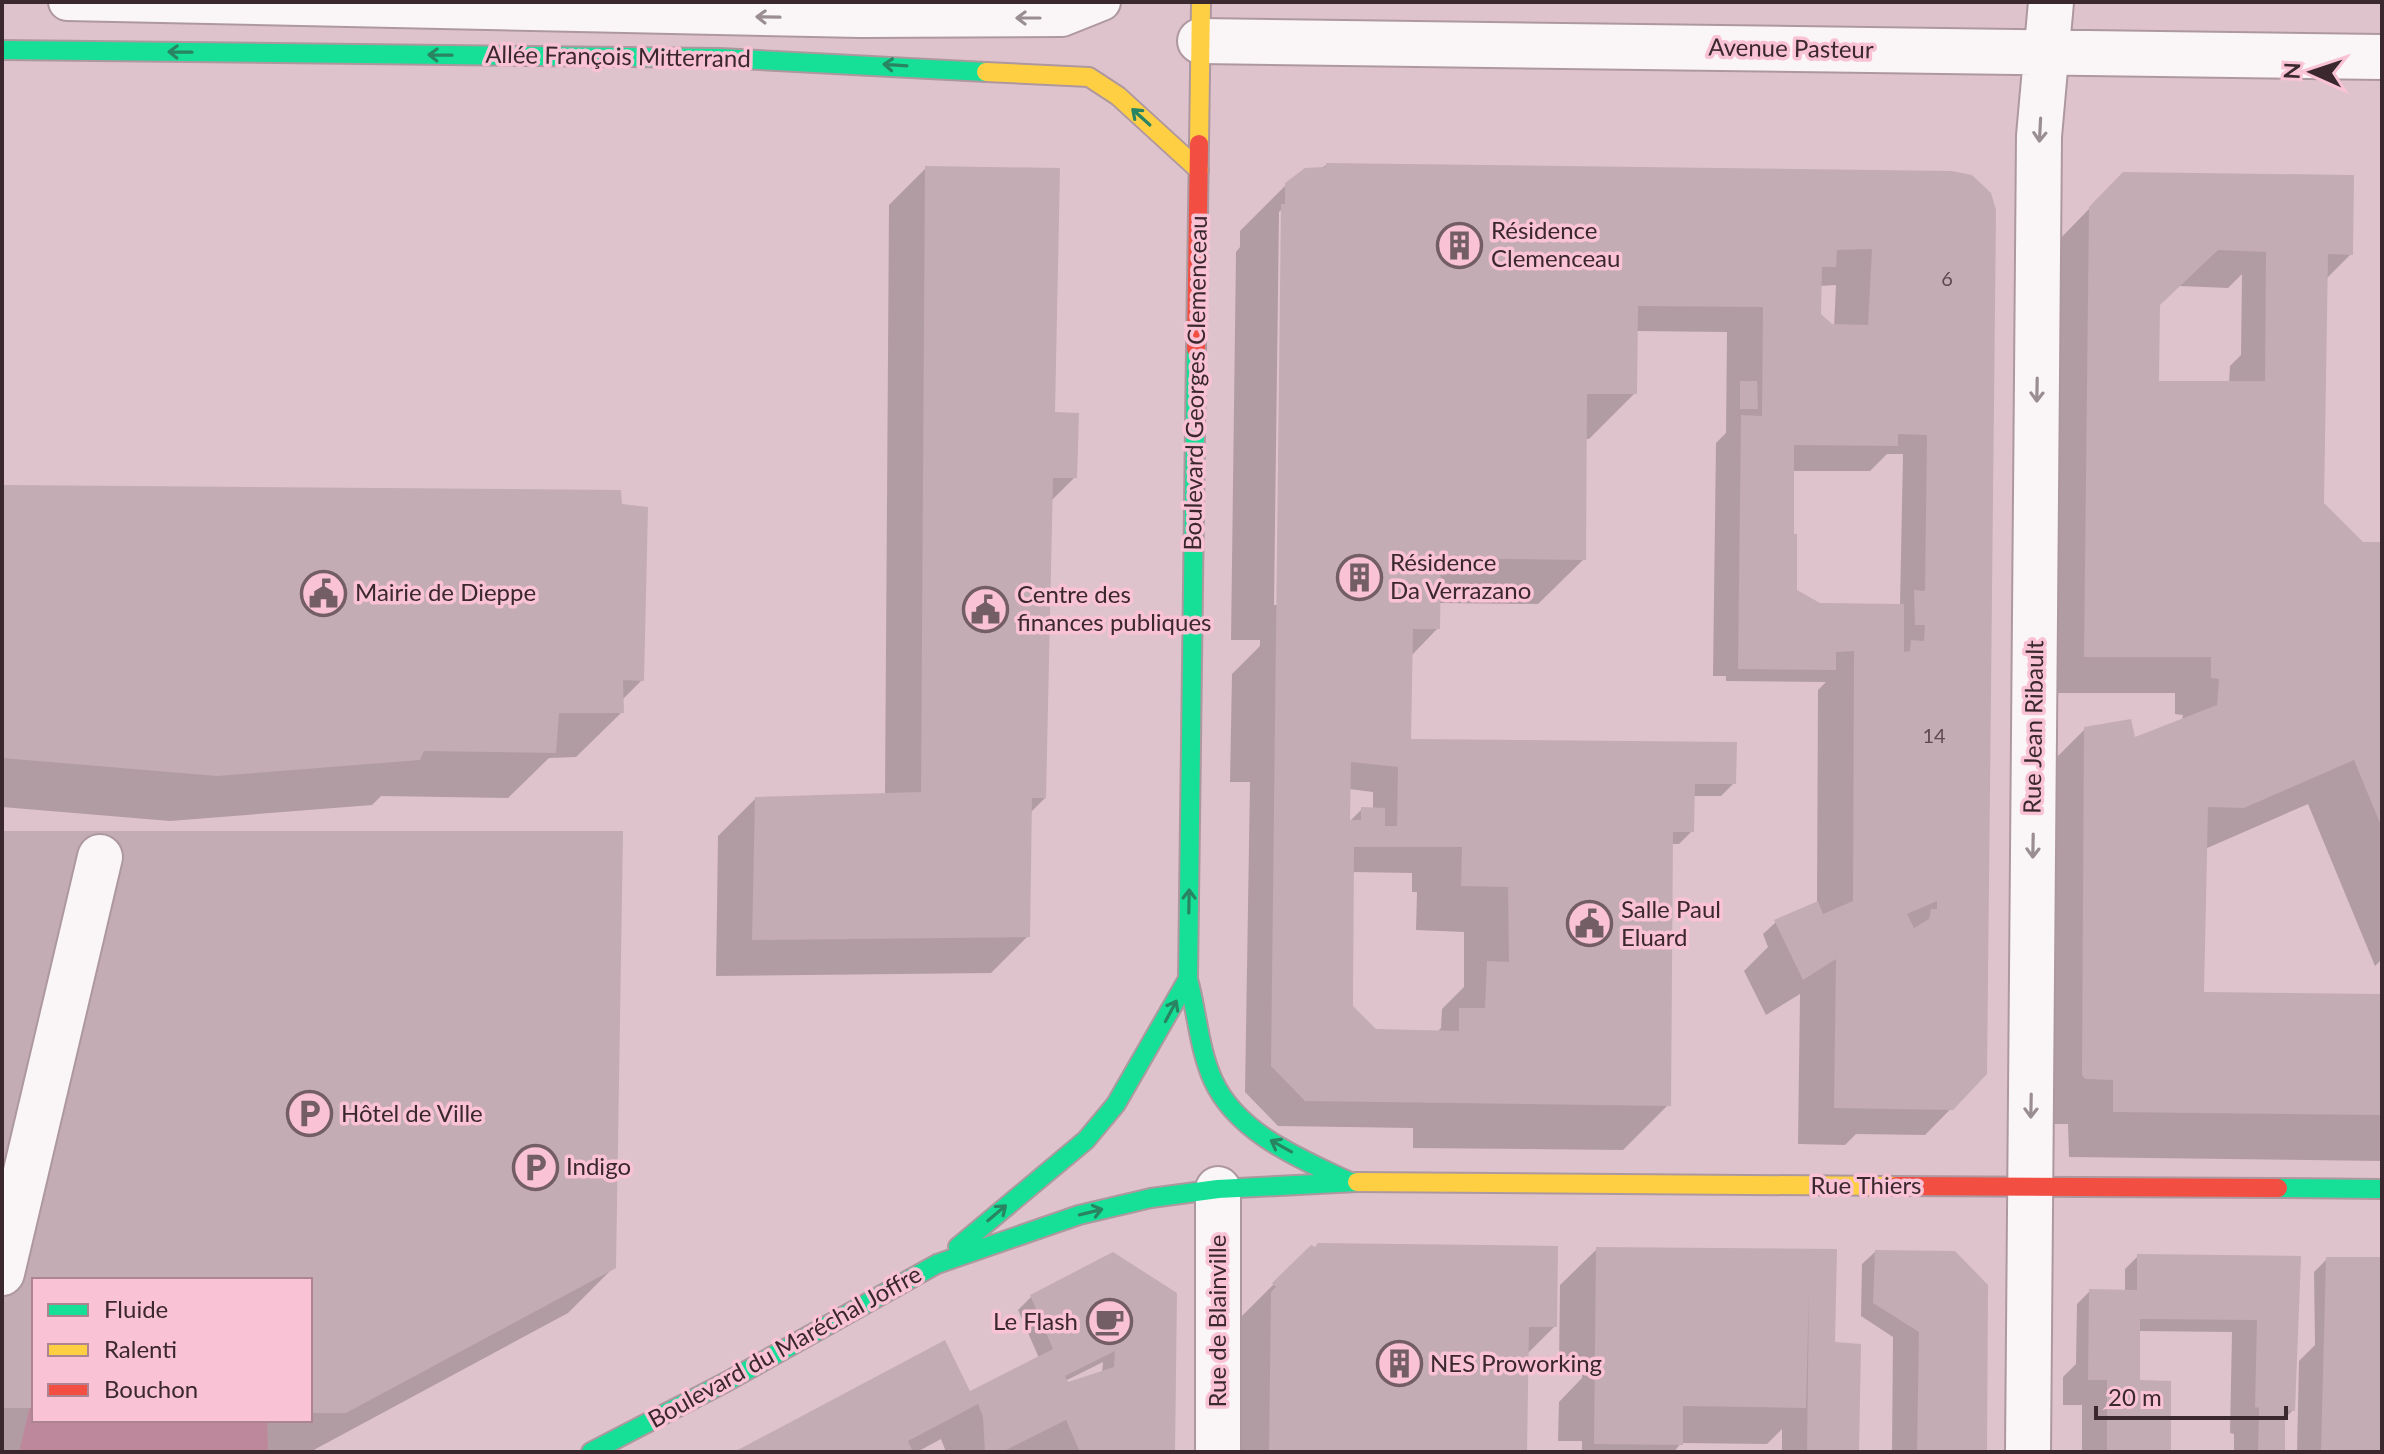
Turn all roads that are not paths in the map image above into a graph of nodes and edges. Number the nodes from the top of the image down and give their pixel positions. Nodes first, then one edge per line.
1 (67, 2) edge
2 (1102, 2) edge
3 (2051, 2) edge
4 (1201, 22) edge
5 (2, 50) edge
6 (2046, 52) junction
7 (2382, 57) edge
8 (1199, 170) junction
9 (100, 857) dead end
10 (1188, 979) junction
11 (1154, 1043) joint
12 (1350, 1182) junction
13 (2030, 1187) junction
14 (1218, 1189) junction
15 (2382, 1189) edge
16 (937, 1264) junction
17 (2, 1273) edge
18 (591, 1452) edge
19 (1218, 1452) edge
20 (2028, 1452) edge

2 -> 1 lane
3 - 6 street, Rue Jean Ribault
4 - 6 street, Avenue Pasteur
4 - 8 main road, Boulevard Georges Clemenceau
8 -> 5 main road, Allée François Mitterrand
6 - 7 street, Avenue Pasteur
6 -> 13 street, Rue Jean Ribault
10 -> 8 main road, Boulevard Georges Clemenceau
9 - 17 street
11 -> 10 main road, Boulevard Georges Clemenceau
12 -> 10 main road, Rue Thiers
16 -> 11 main road, Boulevard du Maréchal Joffre
12 - 13 main road, Rue Thiers
12 - 14 main road, Rue Thiers
13 - 15 main road, Rue Thiers
13 - 20 street, Rue Jean Ribault
16 -> 14 main road, Boulevard du Maréchal Joffre
14 - 19 street, Rue de Blainville
16 - 18 main road, Boulevard du Maréchal Joffre

